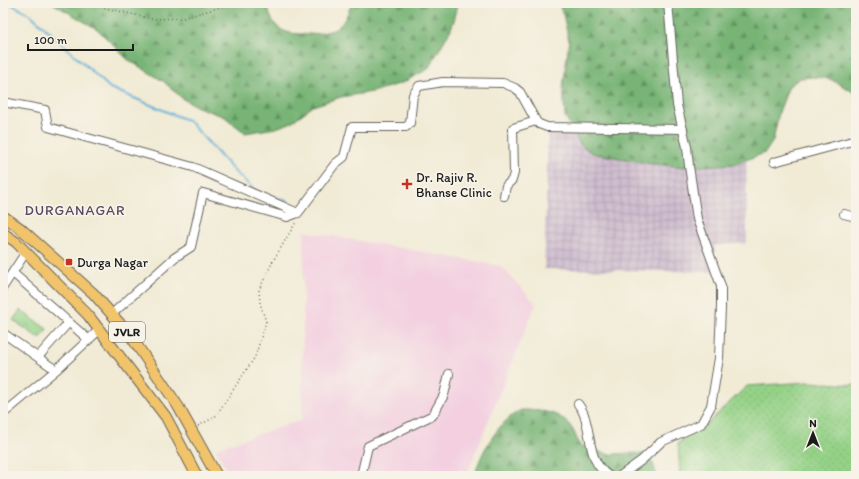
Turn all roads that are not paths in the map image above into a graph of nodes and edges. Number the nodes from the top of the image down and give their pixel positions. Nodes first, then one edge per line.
1 (668, 3) edge
2 (3, 102) edge
3 (536, 121) junction
4 (683, 129) junction
5 (856, 140) edge
6 (774, 162) dead end
7 (504, 196) dead end
8 (298, 213) junction
9 (844, 214) dead end
10 (3, 216) edge
11 (856, 217) edge
12 (3, 233) edge
13 (26, 252) junction
14 (13, 272) junction
15 (3, 287) edge
16 (112, 314) junction
17 (69, 322) junction
18 (99, 330) junction
19 (3, 333) edge
20 (89, 340) junction
21 (38, 357) junction
22 (56, 370) junction
23 (449, 374) dead end
24 (578, 404) dead end
25 (3, 414) edge
26 (197, 476) edge
27 (217, 476) edge
28 (361, 476) edge
29 (609, 476) edge
30 (620, 476) edge

1 - 4 street
2 - 8 street
3 - 4 street
3 - 7 street
3 - 8 street
4 - 30 street
5 - 6 street
8 - 16 street
9 - 11 street
10 - 16 main road, JVLR
12 - 13 main road, JVLR
13 - 14 street
13 - 18 main road, JVLR
14 - 15 street
14 - 17 street
16 - 27 main road, JVLR
17 - 20 street
17 - 21 street
18 - 20 street
18 - 26 main road, JVLR
19 - 21 street
20 - 22 street
21 - 22 street
22 - 25 street
23 - 28 street
24 - 29 street

